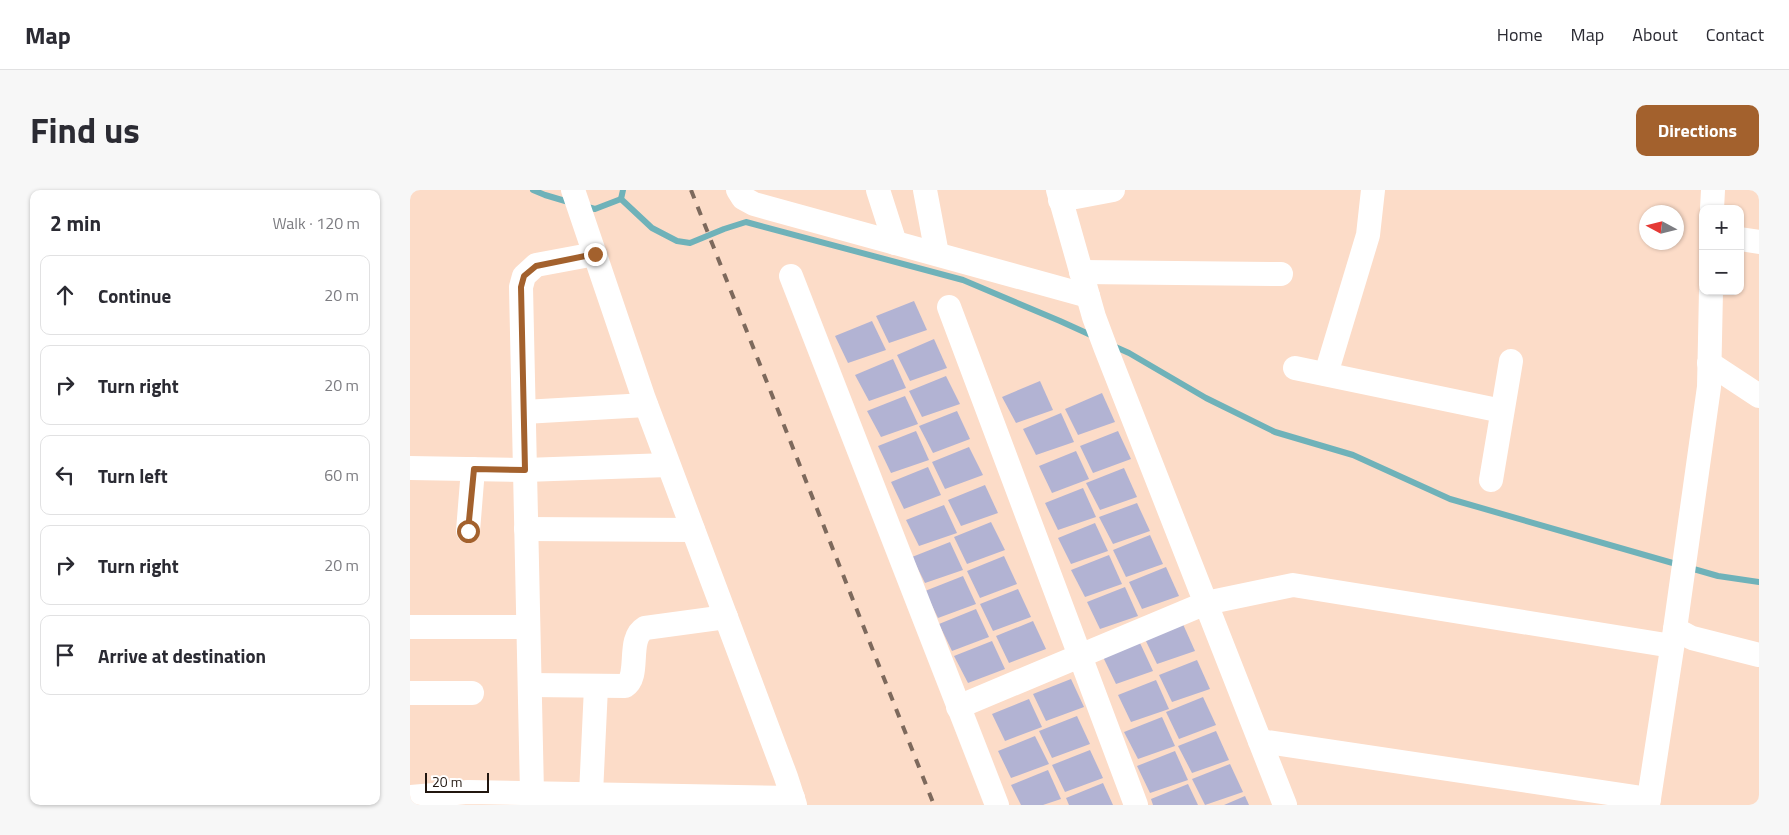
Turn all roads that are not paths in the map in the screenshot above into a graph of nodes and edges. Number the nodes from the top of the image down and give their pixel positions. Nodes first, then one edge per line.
1 (573, 190) edge
2 (738, 190) edge
3 (878, 190) edge
4 (925, 190) edge
5 (1113, 190) edge
6 (1373, 190) edge
7 (1713, 190) edge
8 (1059, 195) edge
9 (1712, 205) edge
10 (1744, 240) edge
11 (896, 242) junction
12 (1759, 242) edge
13 (595, 254) junction
14 (937, 254) junction
15 (1081, 272) junction
16 (1281, 274) dead end
17 (791, 276) dead end
18 (1711, 295) edge
19 (1091, 306) junction
20 (949, 307) dead end
21 (1510, 362) dead end
22 (1709, 363) junction
23 (1295, 368) dead end
24 (1326, 374) junction
25 (1759, 396) edge
26 (646, 405) junction
27 (1502, 410) junction
28 (524, 412) junction
29 (668, 465) junction
30 (410, 468) edge
31 (474, 469) junction
32 (525, 470) junction
33 (1491, 480) dead end
34 (526, 530) junction
35 (693, 530) junction
36 (468, 531) dead end
37 (1206, 603) junction
38 (726, 617) junction
39 (410, 627) edge
40 (528, 627) junction
41 (1673, 638) junction
42 (1759, 655) edge
43 (1079, 656) junction
44 (530, 685) junction
45 (596, 687) junction
46 (410, 693) edge
47 (472, 694) dead end
48 (958, 707) junction
49 (1260, 741) junction
50 (532, 793) junction
51 (590, 794) junction
52 (414, 799) edge
53 (563, 799) edge
54 (693, 801) edge
55 (794, 802) edge
56 (1648, 802) edge
57 (997, 805) edge
58 (1136, 805) edge
59 (1285, 805) edge

1 - 13 street
2 - 11 street
3 - 11 street
4 - 14 street
5 - 8 street
6 - 24 street
7 - 9 street
8 - 15 street
10 - 12 street
11 - 14 street
13 - 26 street
13 - 28 street
14 - 19 street
15 - 16 street
15 - 19 street
17 - 48 street
18 - 22 street
19 - 37 street
20 - 43 street
21 - 27 street
22 - 25 street
22 - 41 street
23 - 24 street
24 - 27 street
26 - 28 street
26 - 29 street
27 - 33 street
28 - 32 street
29 - 32 street
29 - 35 street
30 - 31 street
31 - 32 street
31 - 36 street
32 - 34 street
34 - 35 street
34 - 40 street
35 - 38 street
37 - 41 street
37 - 43 street
37 - 49 street
38 - 45 street
38 - 55 street
39 - 40 street
40 - 44 street
41 - 42 street
41 - 56 street
43 - 48 street
43 - 58 street
44 - 45 street
44 - 50 street
45 - 51 street
46 - 47 street
48 - 57 street
49 - 56 street
49 - 59 street
50 - 52 street
50 - 53 street
51 - 53 street
51 - 54 street
54 - 55 street

